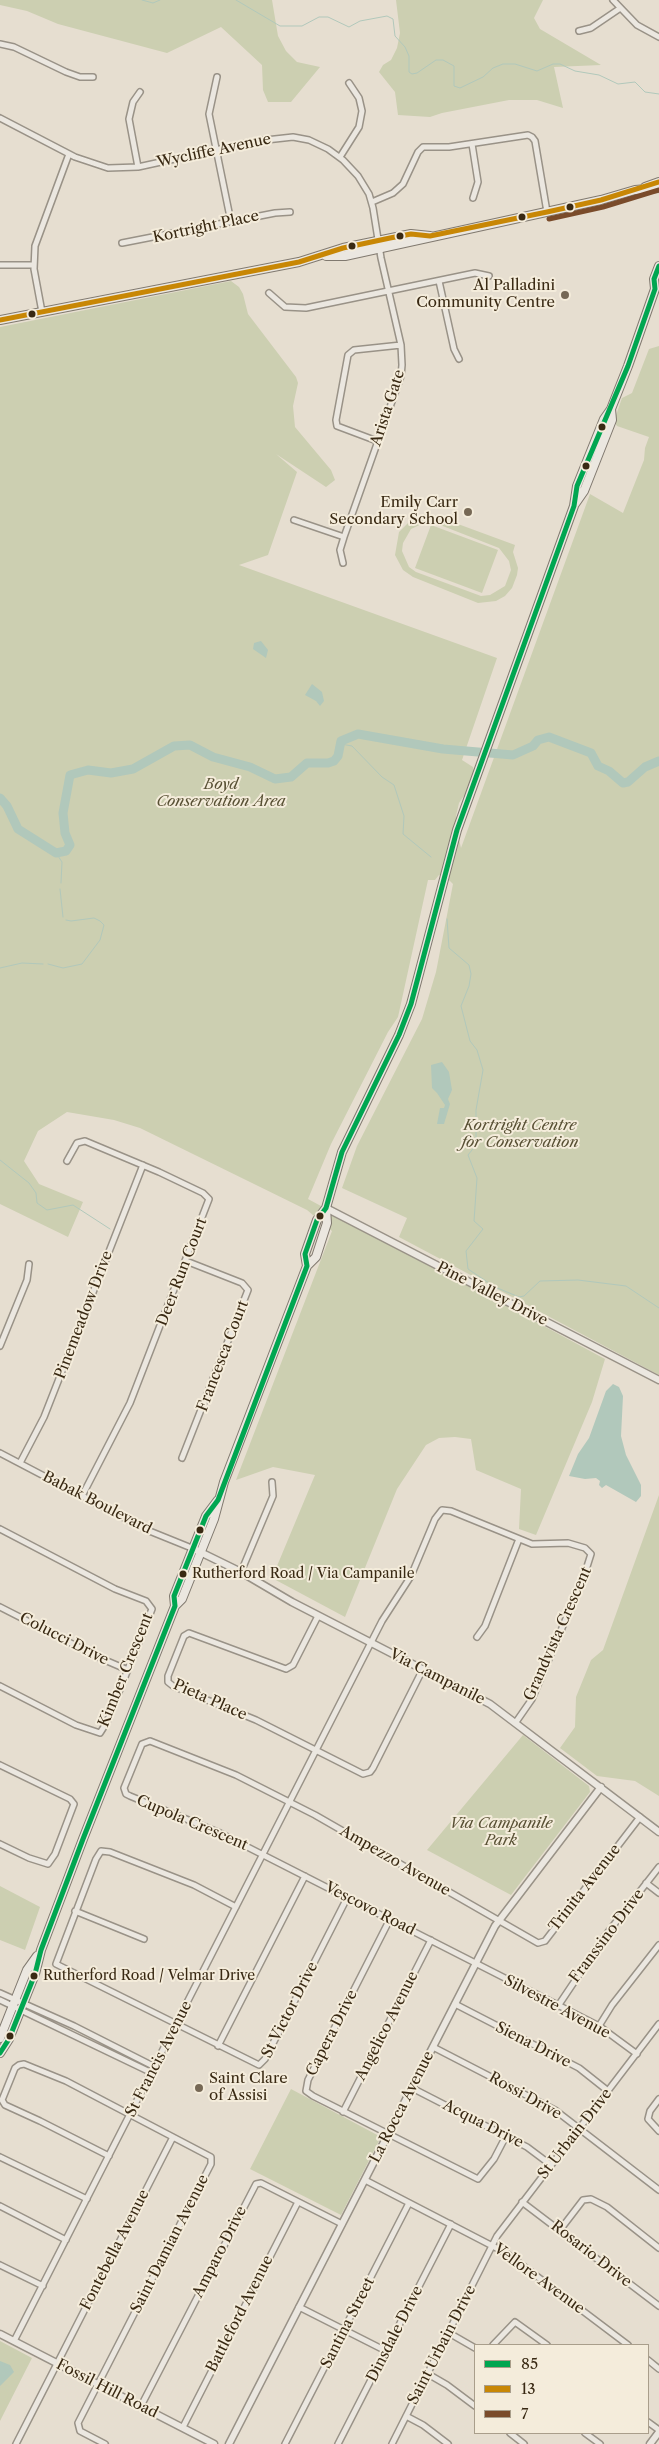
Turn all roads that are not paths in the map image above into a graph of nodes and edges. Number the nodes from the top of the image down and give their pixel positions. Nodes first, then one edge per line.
1 (613, 0) edge
2 (619, 9) junction
3 (579, 31) dead end
4 (659, 37) edge
5 (0, 44) edge
6 (94, 77) dead end
7 (217, 77) dead end
8 (349, 83) dead end
9 (140, 92) dead end
10 (0, 118) edge
11 (472, 144) junction
12 (216, 151) junction
13 (69, 154) junction
14 (340, 157) junction
15 (138, 167) junction
16 (659, 182) edge
17 (659, 188) edge
18 (638, 189) junction
19 (659, 193) edge
20 (473, 198) dead end
21 (372, 202) junction
22 (290, 212) dead end
23 (547, 212) junction
24 (231, 222) junction
25 (122, 243) dead end
26 (380, 244) junction
27 (0, 265) edge
28 (33, 265) junction
29 (659, 266) edge
30 (489, 276) dead end
31 (439, 281) junction
32 (657, 287) edge
33 (390, 291) junction
34 (268, 293) dead end
35 (42, 312) junction
36 (0, 320) edge
37 (401, 345) junction
38 (459, 360) dead end
39 (377, 441) junction
40 (294, 520) dead end
41 (344, 537) junction
42 (343, 563) dead end
43 (67, 1160) dead end
44 (143, 1165) junction
45 (326, 1208) junction
46 (186, 1261) junction
47 (29, 1264) dead end
48 (0, 1346) edge
49 (659, 1380) edge
50 (0, 1453) edge
51 (182, 1458) dead end
52 (20, 1463) junction
53 (272, 1482) dead end
54 (82, 1496) junction
55 (0, 1529) edge
56 (518, 1539) junction
57 (197, 1550) junction
58 (241, 1572) junction
59 (0, 1606) edge
60 (318, 1616) junction
61 (477, 1637) dead end
62 (372, 1643) junction
63 (423, 1669) junction
64 (128, 1670) junction
65 (0, 1686) edge
66 (516, 1722) junction
67 (317, 1751) junction
68 (0, 1765) edge
69 (601, 1787) junction
70 (290, 1803) junction
71 (640, 1817) junction
72 (659, 1832) edge
73 (0, 1844) edge
74 (264, 1855) junction
75 (659, 1867) edge
76 (305, 1876) junction
77 (646, 1883) junction
78 (659, 1892) edge
79 (347, 1898) junction
80 (236, 1907) junction
81 (75, 1911) junction
82 (390, 1919) junction
83 (500, 1920) junction
84 (144, 1939) dead end
85 (430, 1940) junction
86 (659, 1945) edge
87 (476, 1964) junction
88 (0, 1993) edge
89 (0, 2000) edge
90 (455, 2004) junction
91 (18, 2005) junction
92 (558, 2006) junction
93 (659, 2024) edge
94 (176, 2025) junction
95 (599, 2026) junction
96 (0, 2038) edge
97 (218, 2046) junction
98 (433, 2047) junction
99 (0, 2053) edge
100 (637, 2054) junction
101 (153, 2070) junction
102 (412, 2088) junction
103 (608, 2091) junction
104 (659, 2099) edge
105 (343, 2112) junction
106 (130, 2116) junction
107 (579, 2128) junction
108 (659, 2131) edge
109 (388, 2135) junction
110 (506, 2136) junction
111 (173, 2137) junction
112 (109, 2156) junction
113 (0, 2157) edge
114 (551, 2165) junction
115 (365, 2180) junction
116 (659, 2190) edge
117 (87, 2199) junction
118 (298, 2202) junction
119 (522, 2202) junction
120 (409, 2203) junction
121 (0, 2206) edge
122 (342, 2224) junction
123 (451, 2224) junction
124 (560, 2230) junction
125 (66, 2240) junction
126 (493, 2246) junction
127 (659, 2248) edge
128 (0, 2265) edge
129 (43, 2286) junction
130 (659, 2306) edge
131 (299, 2307) junction
132 (344, 2330) junction
133 (449, 2333) junction
134 (0, 2334) edge
135 (14, 2341) junction
136 (494, 2344) edge
137 (546, 2344) edge
138 (627, 2344) edge
139 (474, 2347) edge
140 (386, 2351) junction
141 (649, 2361) edge
142 (57, 2363) junction
143 (659, 2369) edge
144 (428, 2374) junction
145 (98, 2384) junction
146 (474, 2405) edge
147 (141, 2406) junction
148 (406, 2416) junction
149 (649, 2423) edge
150 (183, 2427) junction
151 (659, 2431) edge
152 (511, 2434) edge
153 (586, 2434) edge
154 (16, 2444) edge
155 (105, 2444) edge
156 (214, 2444) edge
157 (230, 2444) edge
158 (285, 2444) edge
159 (338, 2444) edge
160 (392, 2444) edge
161 (447, 2444) edge
162 (524, 2444) edge
163 (600, 2444) edge
164 (650, 2444) edge

1 - 2 street
2 - 3 street
2 - 4 street
5 - 6 street
7 - 12 street
8 - 14 street
9 - 15 street
10 - 13 street, Wycliffe Avenue
11 - 20 street
11 - 21 street
11 - 23 street
12 - 14 street, Wycliffe Avenue
12 - 15 street, Wycliffe Avenue
12 - 24 street
13 - 15 street, Wycliffe Avenue
13 - 28 street
14 - 21 street, Wycliffe Avenue
16 - 18 main road
17 - 18 main road
18 - 19 main road
18 - 23 main road
21 - 26 street, Wycliffe Avenue
22 - 24 street, Kortright Place
23 - 26 main road
24 - 25 street, Kortright Place
26 - 33 street, Arista Gate
26 - 35 main road
27 - 28 street
28 - 35 street
29 - 32 main road
30 - 31 street
31 - 33 street
31 - 38 street
32 - 45 main road
33 - 34 street
33 - 37 street, Arista Gate
35 - 36 main road
37 - 39 street, Arista Gate
37 - 39 street
39 - 41 street, Arista Gate
40 - 41 street
41 - 42 street, Arista Gate
43 - 44 street, Deer Run Court
44 - 46 street, Deer Run Court
44 - 52 street, Pinemeadow Drive
45 - 49 street, Pine Valley Drive
45 - 57 main road
46 - 51 street, Francesca Court
46 - 54 street, Deer Run Court
47 - 48 street
50 - 52 street, Babak Boulevard
52 - 54 street, Babak Boulevard
53 - 58 street
54 - 57 street, Babak Boulevard
55 - 64 street, Kimber Crescent
56 - 61 street
56 - 62 street, Grandvista Crescent
56 - 66 street, Grandvista Crescent
57 - 58 street, Via Campanile
57 - 91 main road
58 - 60 street, Via Campanile
59 - 64 street, Colucci Drive
60 - 62 street, Via Campanile
60 - 67 street, Pieta Place
62 - 63 street, Via Campanile
62 - 67 street, St Francis Avenue
63 - 66 street, Via Campanile
63 - 67 street
64 - 65 street, Kimber Crescent
66 - 69 street, Via Campanile
67 - 70 street, St Francis Avenue
68 - 73 street
69 - 71 street, Via Campanile
69 - 83 street, La Rocca Avenue
70 - 74 street, St Francis Avenue
70 - 74 street, Cupola Crescent
70 - 83 street, Ampezzo Avenue
71 - 72 street, Via Campanile
71 - 83 street, Trinita Avenue
74 - 76 street, Vescovo Road
74 - 80 street, St Francis Avenue
75 - 77 street, Franssino Drive
76 - 79 street, Vescovo Road
76 - 97 street
77 - 78 street
77 - 92 street, Franssino Drive
79 - 82 street, Vescovo Road
79 - 97 street, St Victor Drive
80 - 81 street, St Victor Drive
80 - 94 street, St Francis Avenue
81 - 84 street
81 - 94 street, St Victor Drive
82 - 85 street, Vescovo Road
82 - 105 street, Capera Drive
83 - 87 street, La Rocca Avenue
85 - 87 street, Vescovo Road
85 - 105 street, Angelico Avenue
86 - 95 street
87 - 90 street, La Rocca Avenue
87 - 92 street, Silvestre Avenue
88 - 91 street
89 - 91 street
90 - 98 street, La Rocca Avenue
90 - 103 street, Siena Drive
91 - 96 main road
91 - 99 main road
91 - 101 street
92 - 95 street, Silvestre Avenue
93 - 100 street, St Urbain Drive
94 - 97 street, St Victor Drive
94 - 101 street, St Francis Avenue
95 - 100 street, Silvestre Avenue
98 - 102 street, La Rocca Avenue
98 - 107 street, Rossi Drive
100 - 103 street, St Urbain Drive
101 - 106 street, St Francis Avenue
102 - 109 street, La Rocca Avenue
102 - 110 street, Acqua Drive
103 - 107 street, St Urbain Drive
104 - 108 street
105 - 109 street, Capera Drive
106 - 111 street, Saint Damian Avenue
106 - 112 street, St Francis Avenue
106 - 112 street, Saint Damian Avenue
107 - 114 street, St Urbain Drive
107 - 116 street, Rossi Drive
109 - 110 street, Capera Drive
109 - 115 street, La Rocca Avenue
110 - 114 street, Acqua Drive
111 - 142 street, Fontebella Avenue
111 - 145 street, Saint Damian Avenue
112 - 117 street, St Francis Avenue
113 - 117 street
114 - 119 street, St Urbain Drive
115 - 120 street, Vellore Avenue
115 - 122 street, La Rocca Avenue
117 - 125 street, St Francis Avenue
118 - 122 street, Amparo Drive
118 - 147 street, Amparo Drive
118 - 150 street, Battleford Avenue
119 - 124 street, Rosario Drive
119 - 126 street, St Urbain Drive
120 - 123 street, Vellore Avenue
120 - 132 street, Santina Street
121 - 125 street
122 - 131 street, La Rocca Avenue
123 - 126 street, Vellore Avenue
123 - 140 street, Dinsdale Drive
124 - 127 street
124 - 130 street, Rosario Drive
125 - 129 street, St Francis Avenue
126 - 133 street, Saint Urbain Drive
126 - 138 street, Vellore Avenue
128 - 129 street
129 - 135 street, St Francis Avenue
131 - 132 street
131 - 157 street, La Rocca Avenue
132 - 140 street
132 - 158 street, Santina Street
133 - 139 street
133 - 144 street, Saint Urbain Drive
134 - 135 street, Fossil Hill Road
135 - 142 street, Fossil Hill Road
136 - 137 street
140 - 159 street, Dinsdale Drive
141 - 143 street
142 - 145 street, Fossil Hill Road
142 - 154 street, Fontebella Avenue
144 - 146 street
144 - 148 street, Saint Urbain Drive
145 - 147 street, Fossil Hill Road
145 - 155 street
147 - 150 street, Fossil Hill Road
148 - 160 street, Saint Urbain Drive
148 - 161 street
149 - 151 street
150 - 156 street, Fossil Hill Road
151 - 164 street
152 - 162 street
153 - 163 street

